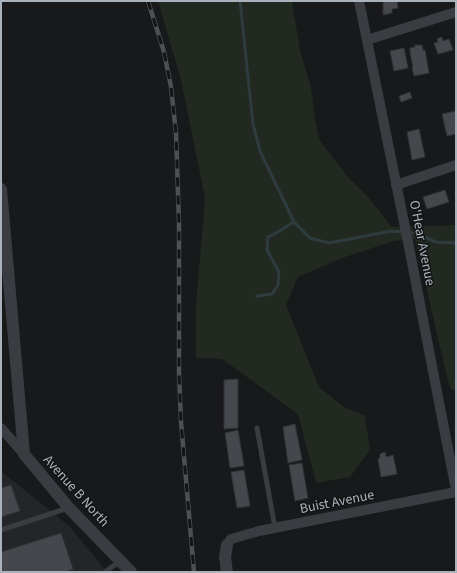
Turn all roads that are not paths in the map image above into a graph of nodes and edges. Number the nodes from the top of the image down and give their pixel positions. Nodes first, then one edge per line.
1 (359, 1) edge
2 (456, 12) edge
3 (367, 40) junction
4 (456, 166) edge
5 (396, 185) junction
6 (1, 189) edge
7 (1, 428) edge
8 (258, 428) dead end
9 (24, 454) junction
10 (456, 491) edge
11 (69, 508) junction
12 (275, 528) junction
13 (1, 530) edge
14 (227, 545) joint
15 (120, 561) junction
16 (105, 572) edge
17 (131, 572) edge
18 (227, 572) edge

1 - 3 street, O'Hear Avenue
2 - 3 street
3 - 5 street, O'Hear Avenue
4 - 5 street
5 - 10 street, O'Hear Avenue
6 - 9 street
7 - 9 street, Avenue B North
8 - 12 lane
9 - 11 street, Avenue B North
10 - 12 street, Buist Avenue
11 - 13 lane
11 - 15 street, Avenue B North
12 - 14 street, Buist Avenue
14 - 18 street
15 - 16 lane
15 - 17 street, Avenue B North

